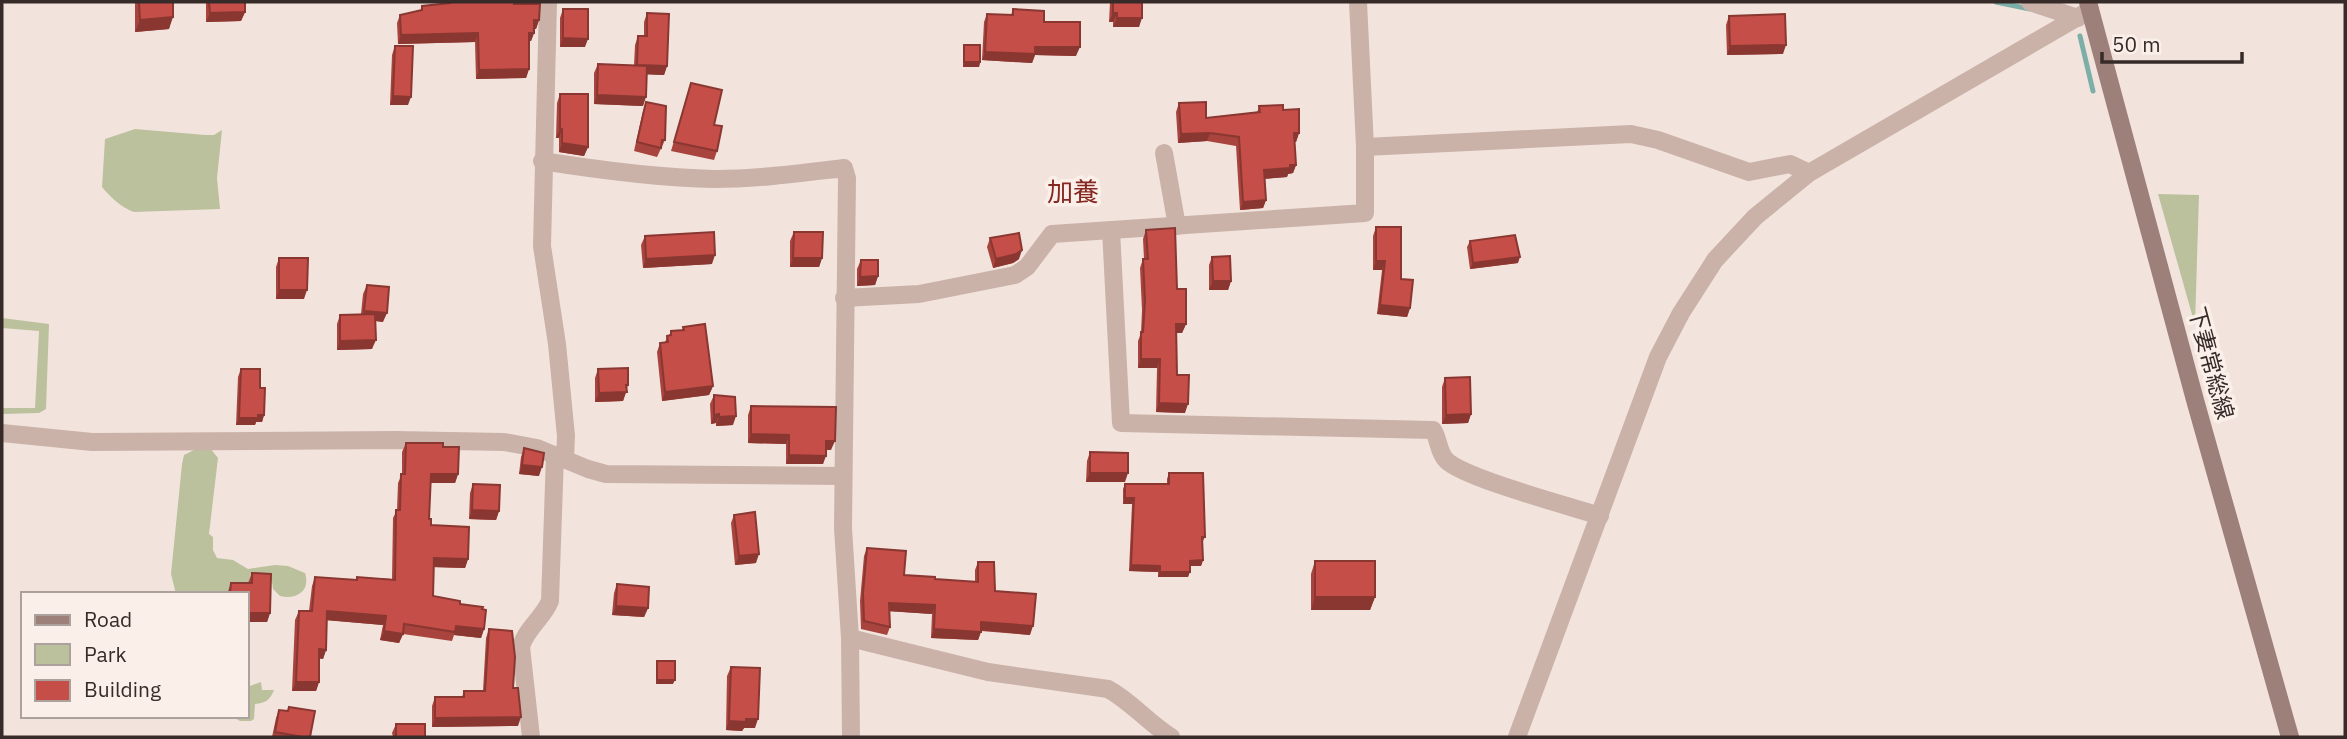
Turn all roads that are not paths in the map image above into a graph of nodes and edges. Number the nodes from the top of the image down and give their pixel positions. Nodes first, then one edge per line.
1 (548, 2) edge
2 (1358, 2) edge
3 (2030, 2) edge
4 (2085, 10) edge
5 (1365, 147) junction
6 (1164, 153) dead end
7 (542, 161) junction
8 (1809, 173) junction
9 (1177, 226) junction
10 (1111, 230) junction
11 (845, 298) junction
12 (2, 433) edge
13 (560, 457) junction
14 (843, 476) junction
15 (1600, 516) junction
16 (850, 638) junction
17 (531, 737) edge
18 (851, 737) edge
19 (1171, 737) edge
20 (1517, 737) edge
21 (2290, 737) edge

1 - 7 street
2 - 5 street
3 - 4 street
4 - 8 street
4 - 21 main road, 下妻常総線
5 - 8 street
5 - 9 street
6 - 9 street
7 - 11 street
7 - 13 street
8 - 15 street
9 - 10 street
10 - 11 street
10 - 15 street
11 - 14 street
12 - 13 street
13 - 14 street
13 - 17 street
14 - 16 street
15 - 20 street
16 - 18 street
16 - 19 street

